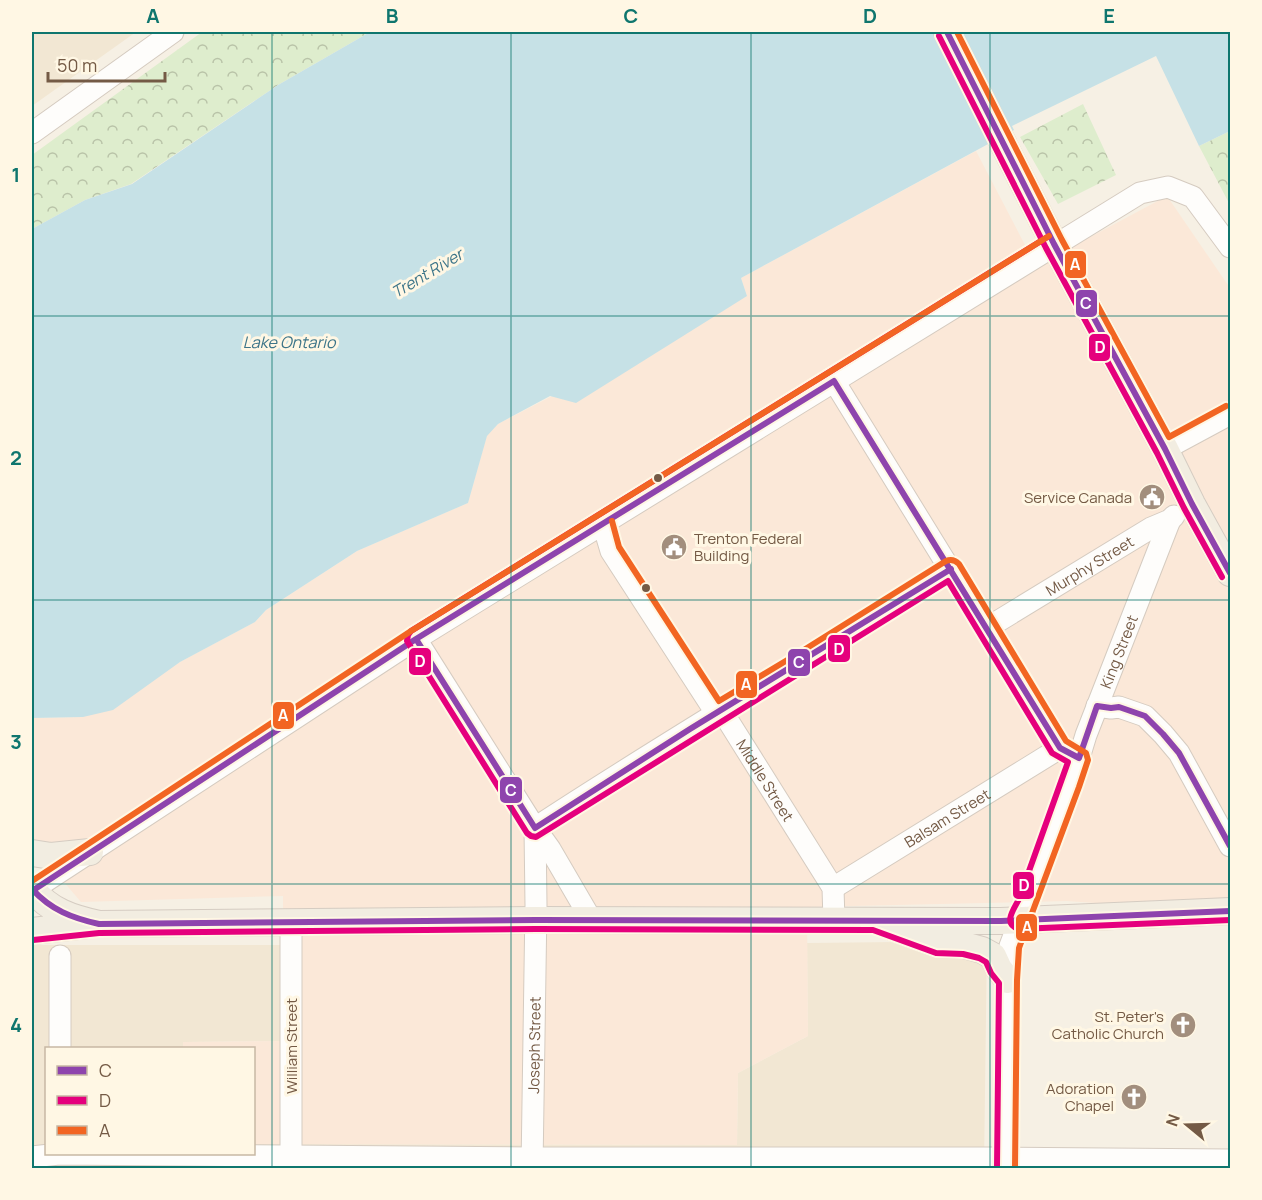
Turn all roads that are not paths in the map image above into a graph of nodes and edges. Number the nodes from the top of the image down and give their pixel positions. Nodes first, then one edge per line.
1 (173, 32) edge
2 (947, 32) edge
3 (32, 131) edge
4 (1054, 244) junction
5 (1230, 247) edge
6 (834, 381) junction
7 (1230, 414) edge
8 (1165, 449) junction
9 (1192, 504) junction
10 (1170, 520) junction
11 (603, 524) junction
12 (951, 569) junction
13 (1230, 573) edge
14 (987, 628) junction
15 (416, 639) junction
16 (1097, 706) junction
17 (716, 713) junction
18 (1060, 748) junction
19 (1079, 758) junction
20 (535, 828) junction
21 (1230, 846) edge
22 (90, 852) junction
23 (32, 853) edge
24 (833, 888) junction
25 (32, 890) edge
26 (1230, 911) edge
27 (536, 920) junction
28 (1019, 920) junction
29 (592, 921) junction
30 (834, 921) junction
31 (874, 921) junction
32 (99, 924) junction
33 (291, 924) junction
34 (32, 931) edge
35 (60, 956) dead end
36 (1008, 980) junction
37 (60, 1047) edge
38 (88, 1155) edge
39 (1230, 1160) edge
40 (291, 1162) edge
41 (532, 1163) edge
42 (1006, 1163) edge

1 - 3 street
2 - 4 main road
4 - 5 street
4 - 6 street
4 - 8 main road
6 - 11 street
6 - 12 street
7 - 8 street
8 - 9 main road
9 - 10 street, Murphy Street
9 - 13 main road
10 - 14 street, Murphy Street
10 - 16 street, King Street
11 - 15 street
11 - 17 street, Middle Street
12 - 14 street
12 - 17 street
14 - 18 street
15 - 20 street
15 - 22 street
16 - 19 street, King Street
16 - 21 street
17 - 20 street
17 - 24 street, Middle Street
18 - 19 street
18 - 24 street, Balsam Street
19 - 28 street, King Street
20 - 27 street, Joseph Street
20 - 29 street
22 - 23 main road
22 - 25 street
24 - 30 street
25 - 32 main road
26 - 28 main road
27 - 29 main road
27 - 33 main road
27 - 41 street, Joseph Street
28 - 31 main road
28 - 36 street, King Street
29 - 30 main road
30 - 31 main road
31 - 36 main road
32 - 33 main road
32 - 34 main road
33 - 40 street, William Street
35 - 37 street
36 - 42 street, King Street
38 - 40 street
39 - 42 street
40 - 41 street
41 - 42 street

